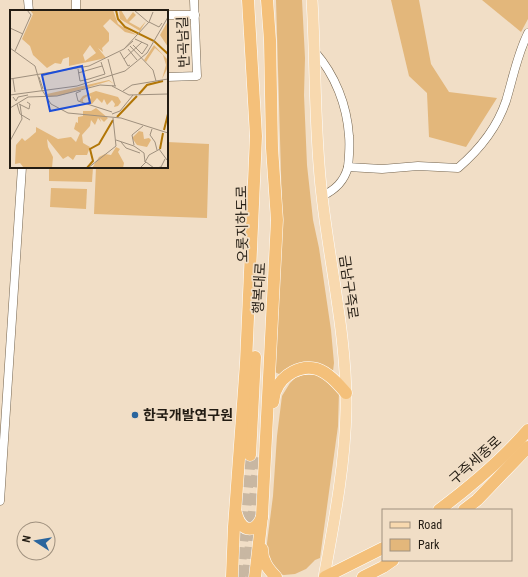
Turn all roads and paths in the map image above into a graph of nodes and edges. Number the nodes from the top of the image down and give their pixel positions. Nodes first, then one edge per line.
1 (194, 0) edge
2 (248, 0) edge
3 (267, 0) edge
4 (312, 0) edge
5 (168, 15) edge
6 (195, 15) junction
7 (528, 33) edge
8 (314, 52) junction
9 (168, 77) edge
10 (256, 136) junction
11 (272, 148) junction
12 (348, 167) junction
13 (22, 168) edge
14 (322, 196) junction
15 (346, 393) junction
16 (528, 430) edge
17 (266, 440) junction
18 (528, 447) edge
19 (0, 501) edge
20 (440, 509) edge
21 (465, 509) edge
22 (236, 512) junction
23 (262, 516) junction
24 (382, 548) edge
25 (392, 561) edge
26 (231, 573) edge
27 (327, 576) edge
28 (255, 577) edge
29 (276, 577) edge
30 (363, 577) edge

1 - 6 street, 반곡남길
2 - 10 highway, 행복대로
3 - 11 highway, 행복대로
4 - 8 main road, 금남구즉로
5 - 6 street
6 - 9 street, 반곡남길
7 - 12 street
8 - 12 street
8 - 14 main road, 금남구즉로
10 - 11 highway, 오롯지하도로
10 - 22 highway, 행복대로
11 - 17 highway, 행복대로
12 - 14 street
13 - 19 street
14 - 15 main road, 금남구즉로
15 - 17 highway
15 - 27 main road, 금남구즉로
16 - 20 highway, 구즉세종로
17 - 23 highway, 행복대로
18 - 21 highway, 구즉세종로
22 - 23 highway
22 - 26 highway, 행복대로
23 - 28 highway, 행복대로
23 - 29 highway
24 - 27 highway
25 - 30 highway

